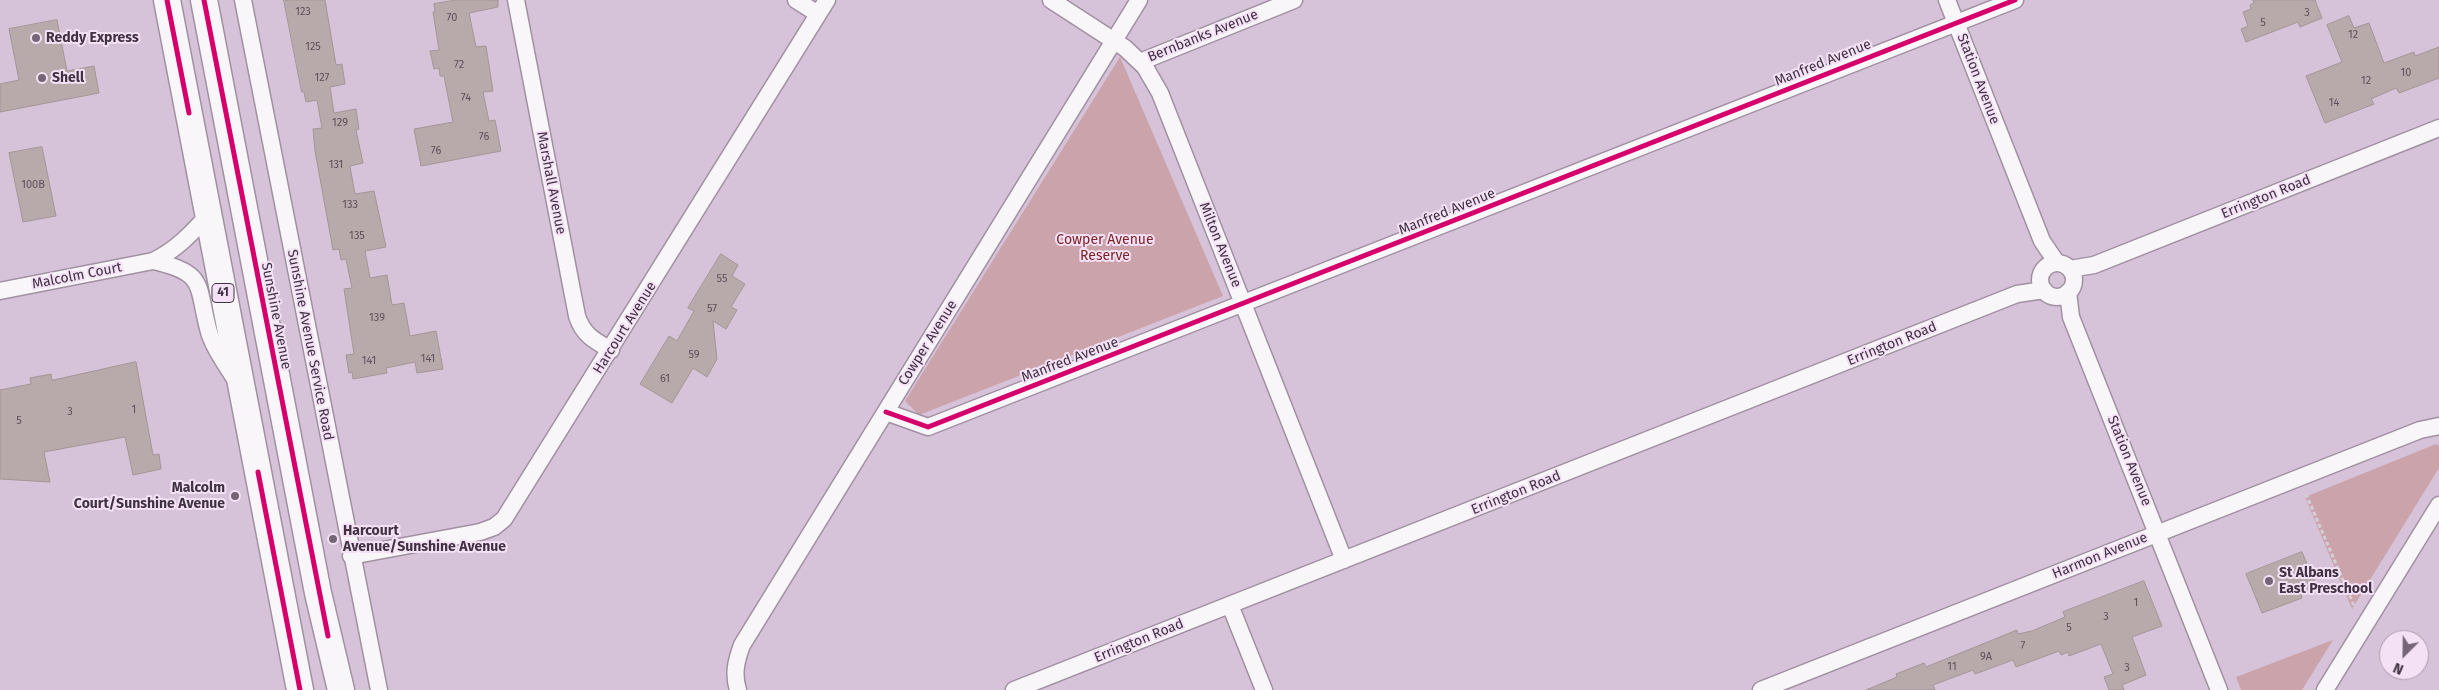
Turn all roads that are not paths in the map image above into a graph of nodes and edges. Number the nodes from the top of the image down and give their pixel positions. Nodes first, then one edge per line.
1 (167, 0) edge
2 (204, 0) edge
3 (243, 0) edge
4 (516, 0) edge
5 (796, 0) edge
6 (827, 0) edge
7 (1051, 0) edge
8 (1139, 0) edge
9 (1294, 0) edge
10 (1947, 0) edge
11 (2015, 0) edge
12 (818, 14) junction
13 (1956, 23) junction
14 (1114, 39) junction
15 (1140, 62) junction
16 (2439, 128) edge
17 (208, 216) junction
18 (251, 247) junction
19 (153, 261) junction
20 (2057, 280) junction
21 (0, 291) edge
22 (1244, 304) junction
23 (611, 350) junction
24 (242, 391) junction
25 (886, 412) junction
26 (2439, 426) edge
27 (2439, 505) edge
28 (2157, 534) junction
29 (351, 556) junction
30 (1344, 560) junction
31 (1230, 605) junction
32 (300, 690) edge
33 (341, 690) edge
34 (379, 690) edge
35 (738, 690) edge
36 (1014, 690) edge
37 (1264, 690) edge
38 (1761, 690) edge
39 (2219, 690) edge
40 (2325, 690) edge

1 - 17 main road, 41
2 - 18 main road, Sunshine Avenue
3 - 29 street, Sunshine Avenue Service Road
4 - 23 street, Marshall Avenue
5 - 12 street
6 - 12 street, Harcourt Avenue
7 - 14 street, Milton Avenue
8 - 14 street, Cowper Avenue
9 - 15 street, Bernbanks Avenue
10 - 13 street, Station Avenue
11 - 13 street, Manfred Avenue
12 - 23 street, Harcourt Avenue
13 - 20 street, Station Avenue
13 - 22 street, Manfred Avenue
14 - 15 street, Milton Avenue
14 - 25 street, Cowper Avenue
15 - 22 street, Milton Avenue
16 - 20 street, Errington Road
17 - 18 main road
17 - 19 street, Malcolm Court
17 - 24 main road, 41
18 - 33 main road, Sunshine Avenue
19 - 21 street, Malcolm Court
19 - 24 street, Malcolm Court
20 - 28 street, Station Avenue
20 - 30 street, Errington Road
22 - 25 street, Manfred Avenue
22 - 30 street, Milton Avenue
23 - 29 street, Harcourt Avenue
24 - 32 main road, 41
25 - 35 street, Cowper Avenue
26 - 28 street, Harmon Avenue
27 - 40 street
28 - 38 street, Harmon Avenue
28 - 39 street, Station Avenue
29 - 34 street, Sunshine Avenue Service Road
30 - 31 street, Errington Road
31 - 36 street, Errington Road
31 - 37 street

